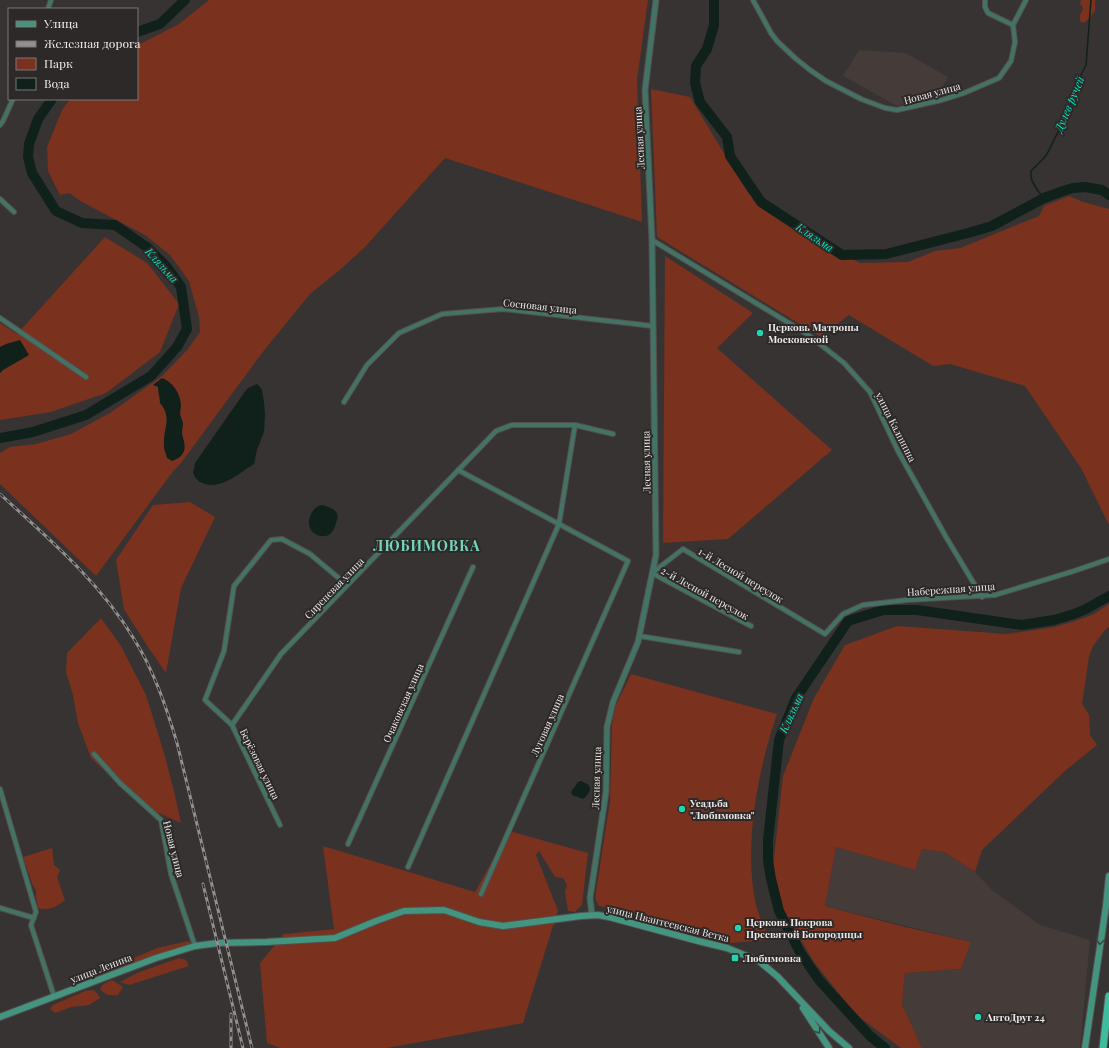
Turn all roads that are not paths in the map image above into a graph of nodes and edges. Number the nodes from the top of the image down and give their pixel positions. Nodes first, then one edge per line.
1 (656, 0) edge
2 (753, 0) edge
3 (985, 0) edge
4 (1026, 0) edge
5 (1013, 25) junction
6 (13, 100) edge
7 (0, 125) edge
8 (0, 199) edge
9 (14, 212) dead end
10 (652, 240) junction
11 (0, 318) edge
12 (653, 326) junction
13 (86, 377) dead end
14 (344, 402) dead end
15 (575, 425) junction
16 (613, 434) dead end
17 (458, 470) junction
18 (558, 524) junction
19 (1109, 559) edge
20 (472, 567) dead end
21 (652, 573) junction
22 (347, 585) junction
23 (982, 597) junction
24 (751, 626) dead end
25 (825, 634) joint
26 (640, 636) junction
27 (738, 652) dead end
28 (232, 725) junction
29 (94, 754) dead end
30 (0, 790) edge
31 (280, 825) dead end
32 (348, 844) dead end
33 (408, 867) dead end
34 (1109, 876) edge
35 (481, 894) dead end
36 (0, 908) edge
37 (592, 915) junction
38 (34, 918) junction
39 (212, 944) joint
40 (195, 946) junction
41 (790, 991) junction
42 (54, 996) junction
43 (1109, 996) edge
44 (0, 1017) edge
45 (1085, 1047) edge
46 (1103, 1047) edge
47 (829, 1048) edge
48 (849, 1048) edge

1 - 10 street, Лесная улица
2 - 5 street, Новая улица
3 - 5 street
4 - 5 street
6 - 7 street
8 - 9 street
10 - 12 street, Лесная улица
10 - 23 street, улица Калинина
11 - 13 street
12 - 14 street, Сосновая улица
12 - 21 street, Лесная улица
15 - 16 street, Сиреневая улица
15 - 17 street, Сиреневая улица
15 - 18 street
17 - 18 street
17 - 22 street, Сиреневая улица
18 - 33 street
18 - 35 street, Луговая улица
19 - 23 street, Набережная улица
20 - 32 street, Очаковская улица
21 - 24 street, 2-й Лесной переулок
21 - 25 street, 1-й Лесной переулок
21 - 26 street, Лесная улица
22 - 28 street, Сиреневая улица
22 - 28 street, Берёзовая улица
23 - 25 street, Набережная улица
26 - 27 street
26 - 37 street, Лесная улица
28 - 31 street, Берёзовая улица
29 - 40 street, Новая улица
30 - 38 street
34 -> 45 main road
36 - 38 street
37 - 39 main road, улица Ивантеевская Ветка
37 - 41 main road, улица Ивантеевская Ветка
38 - 42 street
39 - 40 main road, улица Ленина
40 - 42 main road, улица Ленина
41 -> 47 main road
41 - 48 main road, улица Ивантеевская Ветка
42 - 44 main road, улица Ленина
43 - 46 highway

